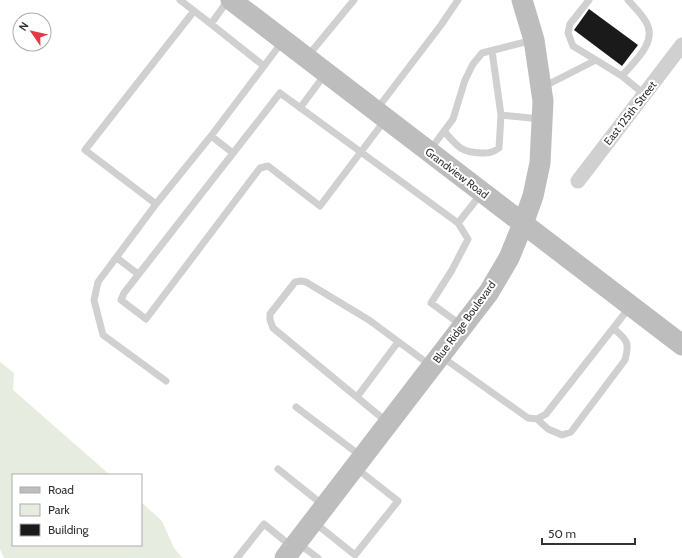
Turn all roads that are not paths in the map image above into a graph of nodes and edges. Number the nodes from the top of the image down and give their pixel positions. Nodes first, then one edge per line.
1 (180, 0) edge
2 (354, 0) edge
3 (458, 0) edge
4 (522, 0) edge
5 (589, 0) edge
6 (628, 0) edge
7 (238, 4) edge
8 (194, 11) junction
9 (211, 24) junction
10 (283, 40) junction
11 (534, 40) junction
12 (682, 45) edge
13 (492, 51) junction
14 (306, 58) junction
15 (596, 60) junction
16 (264, 66) junction
17 (326, 73) junction
18 (622, 76) junction
19 (542, 88) junction
20 (644, 94) junction
21 (300, 108) junction
22 (380, 115) junction
23 (501, 115) junction
24 (542, 119) junction
25 (444, 131) junction
26 (212, 136) junction
27 (360, 152) junction
28 (429, 152) junction
29 (233, 153) junction
30 (578, 181) dead end
31 (482, 192) junction
32 (156, 204) junction
33 (458, 223) junction
34 (523, 224) junction
35 (117, 258) junction
36 (138, 274) junction
37 (631, 306) junction
38 (463, 326) junction
39 (613, 328) junction
40 (398, 342) junction
41 (682, 345) edge
42 (436, 361) junction
43 (166, 381) dead end
44 (357, 397) junction
45 (296, 407) dead end
46 (537, 419) junction
47 (388, 424) junction
48 (359, 462) junction
49 (278, 470) dead end
50 (319, 514) junction
51 (292, 549) edge
52 (237, 558) edge
53 (318, 558) edge

1 - 8 lane
2 - 14 lane
3 - 22 lane
4 - 11 main road, Blue Ridge Boulevard
5 - 15 lane
6 - 18 lane
7 - 9 lane
7 - 10 main road, Grandview Road
8 - 9 lane
8 - 32 lane
9 - 16 lane
10 - 14 main road, Grandview Road
10 - 16 lane
11 - 13 lane
11 - 19 main road, Blue Ridge Boulevard
12 - 20 street, East 125th Street
13 - 23 lane
13 - 25 lane
14 - 17 main road, Grandview Road
15 - 18 lane
15 - 19 lane
16 - 26 lane
17 - 21 lane
17 - 22 main road, Grandview Road
18 - 20 lane
19 - 24 main road, Blue Ridge Boulevard
20 - 30 street, East 125th Street
21 - 27 lane
21 - 29 lane
22 - 27 lane
22 - 28 main road, Grandview Road
23 - 24 lane
23 - 25 lane
24 - 34 main road, Blue Ridge Boulevard
25 - 28 lane
26 - 29 lane
26 - 32 lane
27 - 33 lane
27 - 36 lane
28 - 31 main road, Grandview Road
29 - 36 lane
31 - 33 lane
31 - 34 main road, Grandview Road
32 - 35 lane
33 - 38 lane
34 - 37 main road, Grandview Road
34 - 38 main road, Blue Ridge Boulevard
35 - 36 lane
35 - 43 lane
37 - 39 lane
37 - 41 main road, Grandview Road
38 - 42 main road, Blue Ridge Boulevard
39 - 46 lane
39 - 46 lane
40 - 42 lane
40 - 44 lane
40 - 44 lane
42 - 46 lane
42 - 47 main road, Blue Ridge Boulevard
44 - 47 lane
45 - 48 lane
47 - 48 main road, Blue Ridge Boulevard
48 - 50 main road, Blue Ridge Boulevard
48 - 50 lane
49 - 50 lane
50 - 51 main road, Blue Ridge Boulevard
51 - 52 lane
51 - 53 lane

